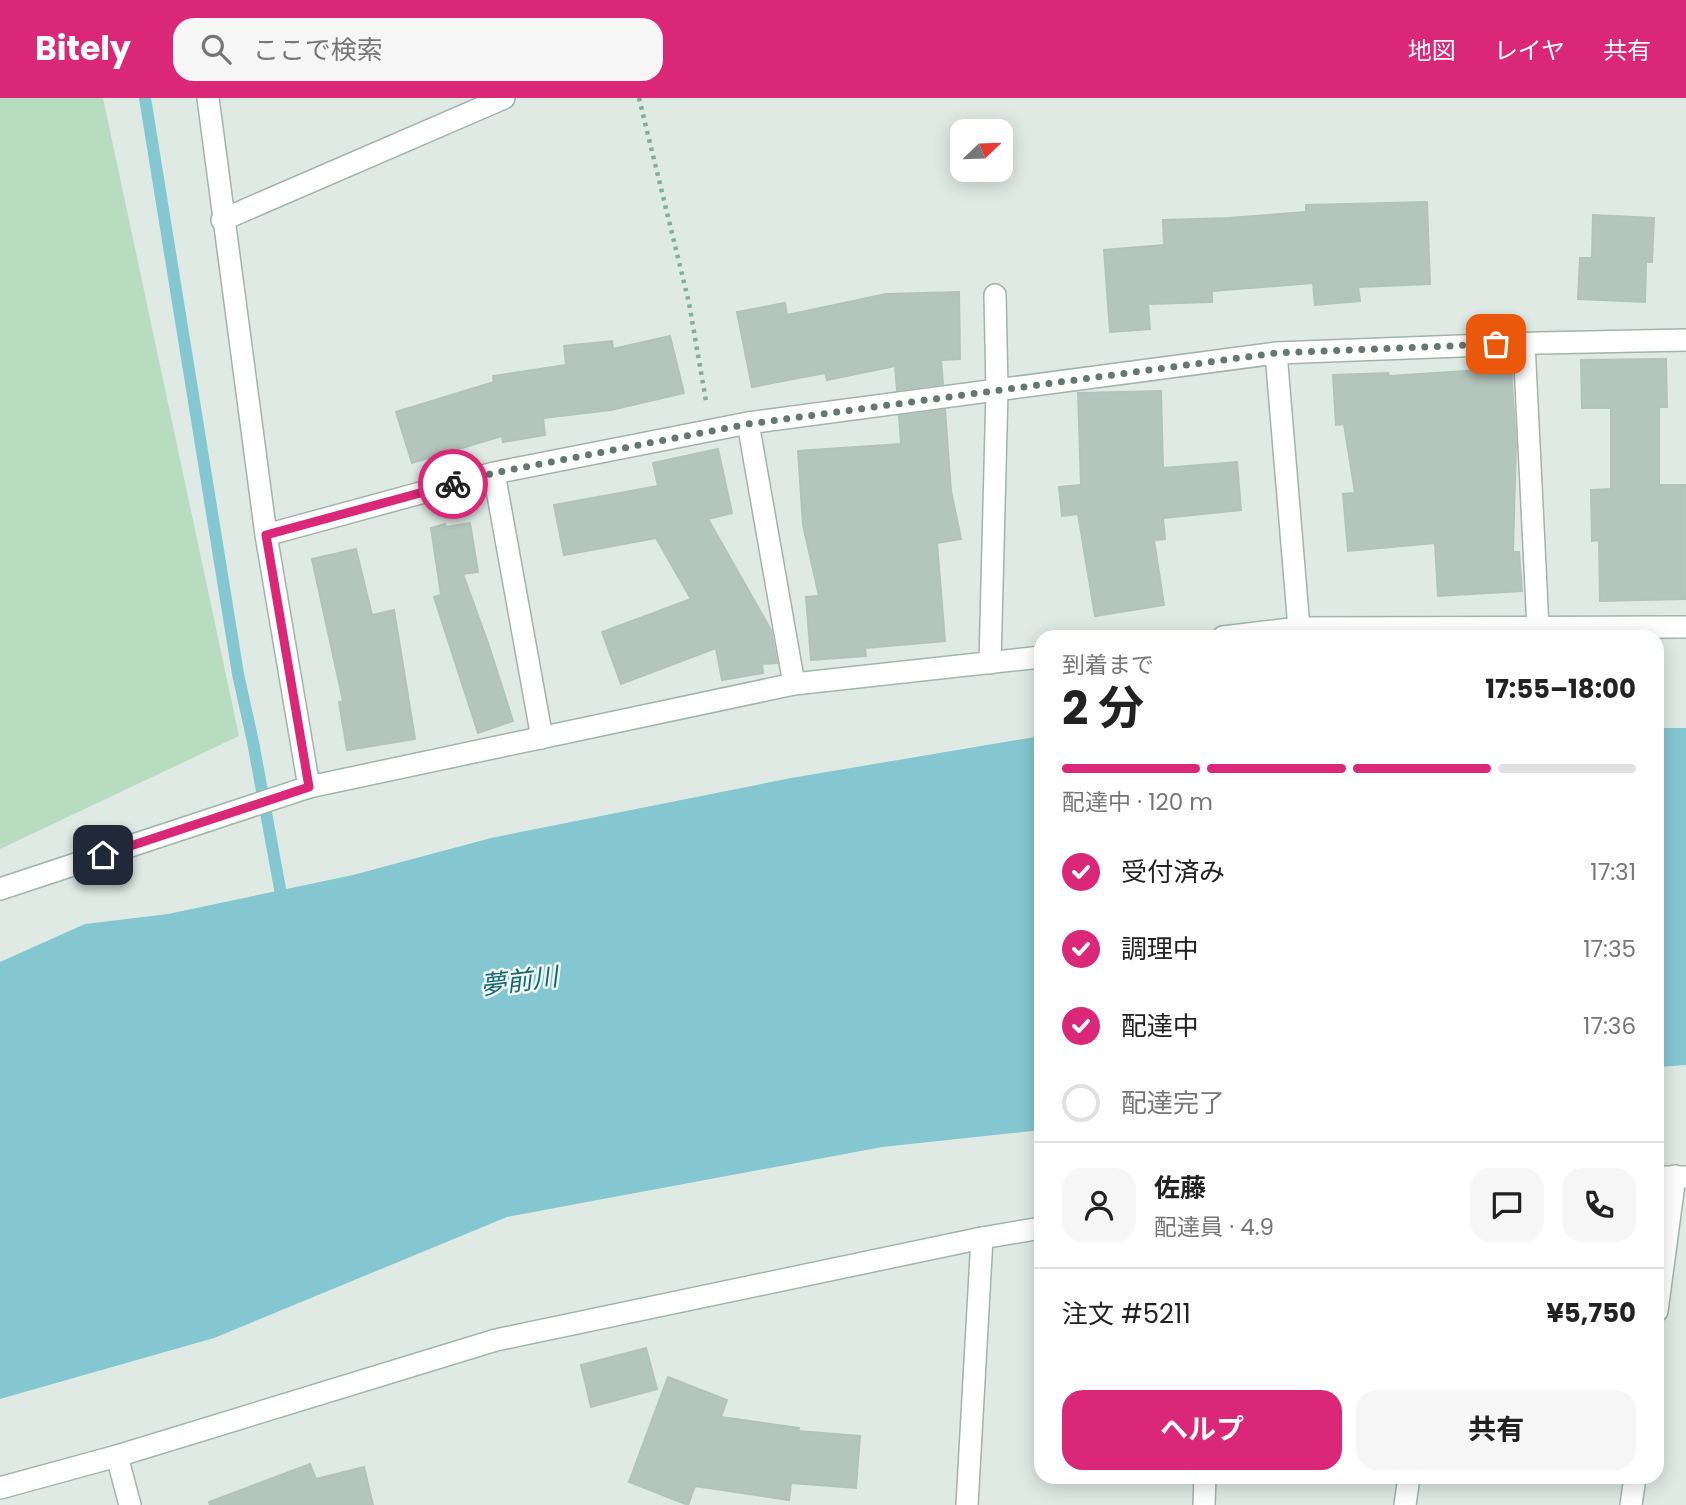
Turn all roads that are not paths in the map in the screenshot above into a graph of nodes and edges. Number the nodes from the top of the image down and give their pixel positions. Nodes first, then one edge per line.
1 (208, 98) edge
2 (504, 98) edge
3 (222, 220) junction
4 (995, 295) dead end
5 (1686, 340) edge
6 (1524, 343) junction
7 (1276, 353) junction
8 (997, 390) junction
9 (748, 424) junction
10 (494, 473) junction
11 (266, 535) junction
12 (1686, 627) edge
13 (1299, 628) junction
14 (1538, 628) junction
15 (1282, 630) edge
16 (1034, 658) edge
17 (990, 663) junction
18 (794, 684) junction
19 (542, 738) junction
20 (309, 787) junction
21 (0, 890) edge
22 (1673, 1177) edge
23 (1034, 1229) edge
24 (982, 1238) junction
25 (1664, 1252) edge
26 (117, 1456) junction
27 (1205, 1484) edge
28 (1408, 1484) edge
29 (1634, 1484) edge
30 (0, 1488) edge
31 (130, 1505) edge
32 (967, 1505) edge
33 (1204, 1505) edge
34 (1405, 1505) edge
35 (1631, 1505) edge

1 - 3 street
2 - 3 street
3 - 11 street
4 - 8 street
5 - 6 street
6 - 7 street
6 - 14 street
7 - 8 street
7 - 13 street
8 - 9 street
8 - 17 street
9 - 10 street
9 - 18 street
10 - 11 street
10 - 19 street
11 - 20 street
12 - 14 street
13 - 14 street
13 - 15 street
16 - 17 street
17 - 18 street
18 - 19 street
19 - 20 street
20 - 21 street
22 - 25 street
23 - 24 street
24 - 26 street
24 - 32 street
26 - 30 street
26 - 31 street
27 - 33 street
28 - 34 street
29 - 35 street

